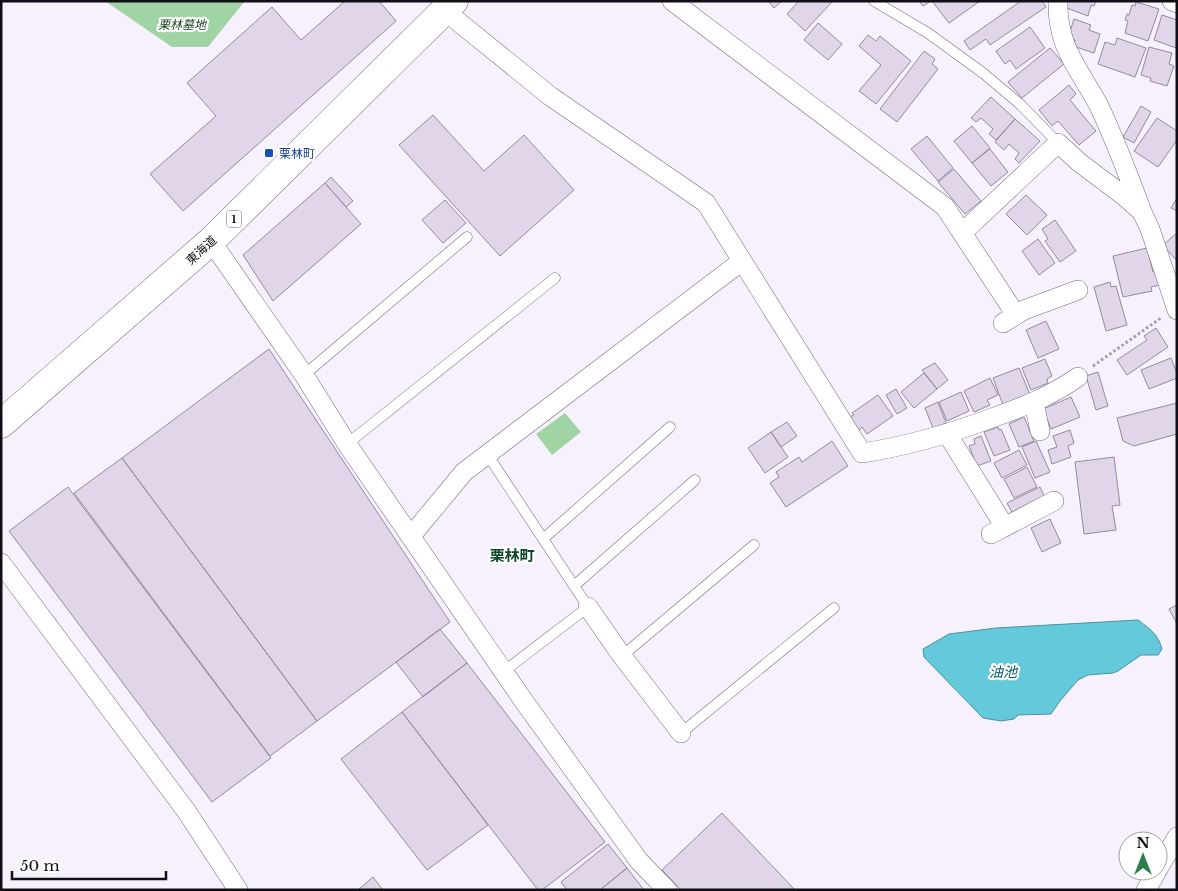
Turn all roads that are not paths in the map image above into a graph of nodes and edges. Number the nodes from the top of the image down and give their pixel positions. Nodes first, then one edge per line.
1 (672, 1) edge
2 (874, 1) edge
3 (1058, 1) edge
4 (1172, 1) edge
5 (1177, 3) edge
6 (450, 6) edge
7 (1058, 142) junction
8 (1142, 212) junction
9 (962, 233) junction
10 (467, 237) dead end
11 (211, 241) junction
12 (742, 260) junction
13 (555, 278) dead end
14 (1078, 290) dead end
15 (1176, 309) edge
16 (304, 375) junction
17 (1078, 377) road end
18 (1034, 403) junction
19 (1, 424) edge
20 (670, 427) dead end
21 (1040, 430) dead end
22 (948, 435) junction
23 (347, 444) junction
24 (487, 454) junction
25 (695, 480) dead end
26 (1054, 501) dead end
27 (410, 536) junction
28 (543, 539) junction
29 (754, 545) dead end
30 (1, 562) edge
31 (575, 585) junction
32 (588, 607) junction
33 (834, 608) dead end
34 (622, 656) junction
35 (504, 672) junction
36 (681, 733) joint
37 (1177, 837) edge
38 (1168, 853) edge
39 (238, 890) edge
40 (667, 890) edge

1 - 9 street
2 - 7 lane
3 - 8 street
4 - 5 street
6 - 11 highway, 東海道 / 1
6 - 12 street
7 - 8 street
7 - 9 street
8 - 15 street
9 - 14 street
10 - 16 lane
11 - 16 street
11 - 19 highway, 東海道 / 1
12 - 22 street
12 - 24 street
13 - 23 lane
16 - 23 street
17 - 18 street
18 - 21 street
18 - 22 street
20 - 28 lane
22 - 26 street
23 - 27 street
24 - 27 street
24 - 28 lane
25 - 31 lane
27 - 35 street
28 - 31 lane
29 - 34 lane
30 - 39 street
31 - 32 lane
32 - 34 street
32 - 35 lane
33 - 36 lane
34 - 36 street
35 - 40 street
37 - 38 street

